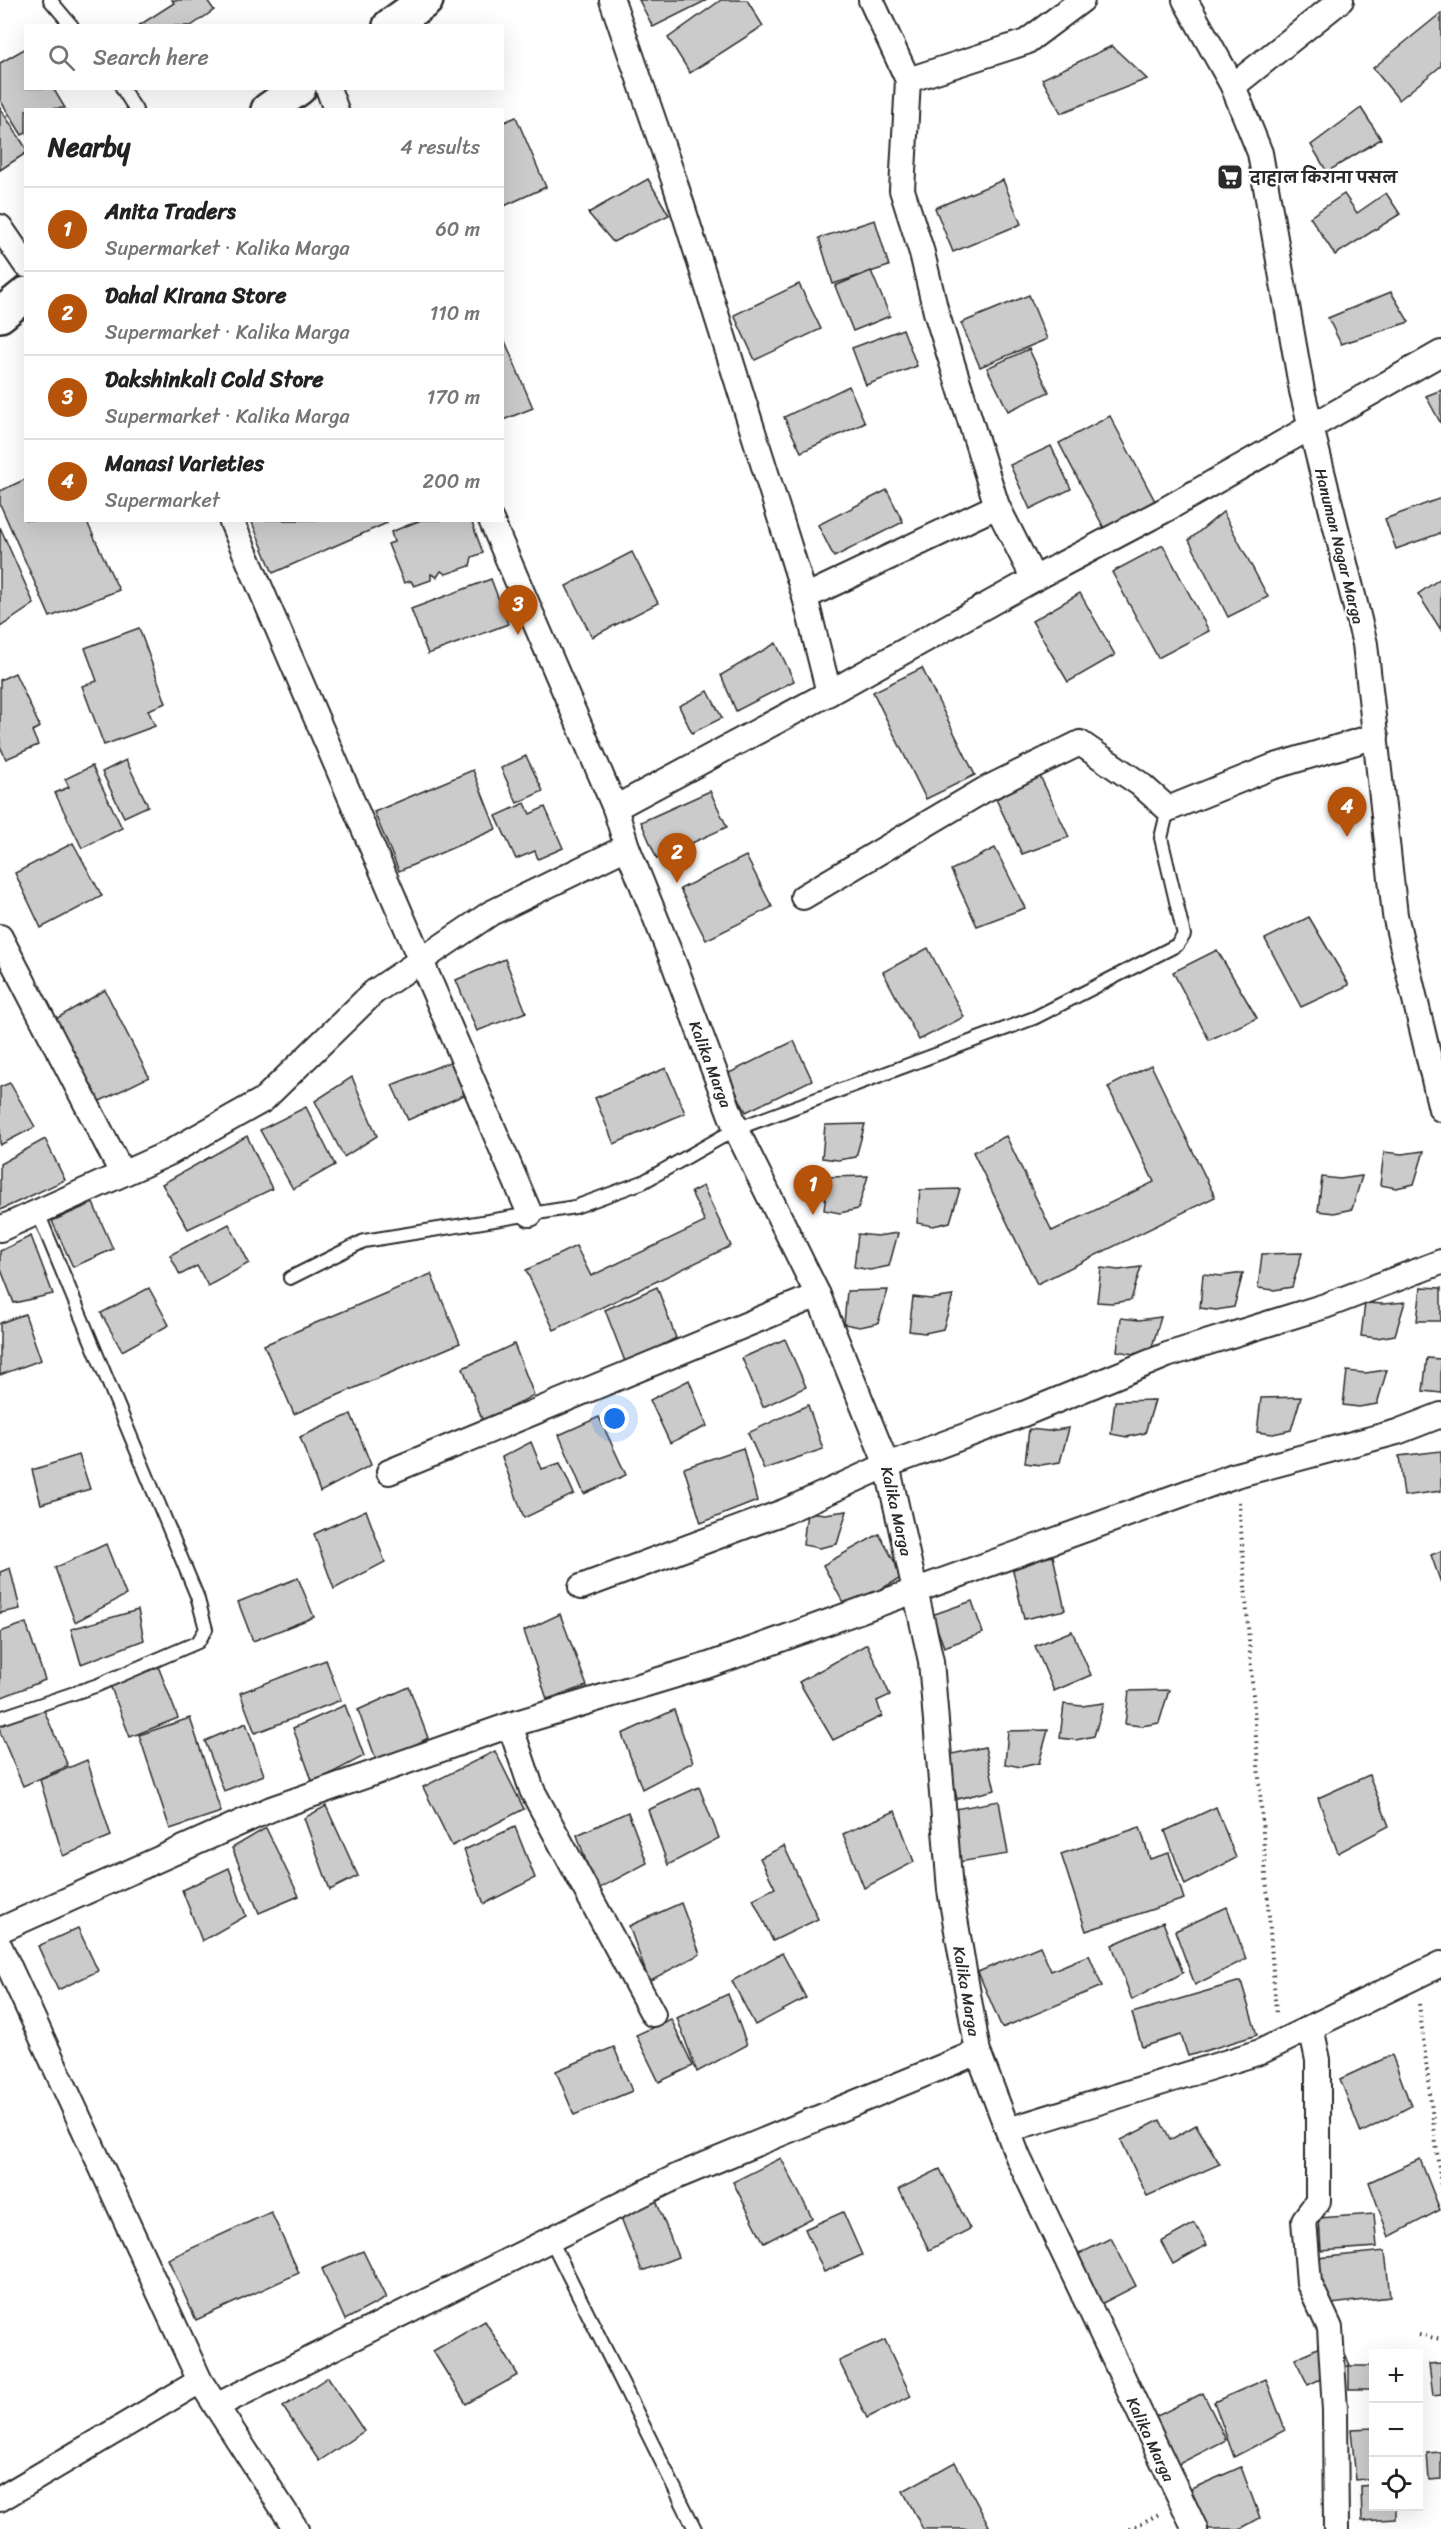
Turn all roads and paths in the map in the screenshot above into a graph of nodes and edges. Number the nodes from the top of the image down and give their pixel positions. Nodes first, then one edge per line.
1 (50, 0) edge
2 (426, 0) edge
3 (612, 0) edge
4 (870, 0) edge
5 (1082, 0) edge
6 (1185, 0) edge
7 (1341, 0) edge
8 (70, 24) edge
9 (393, 24) edge
10 (908, 80) junction
11 (1233, 86) junction
12 (123, 90) edge
13 (296, 90) edge
14 (329, 90) edge
15 (135, 108) edge
16 (271, 108) edge
17 (335, 108) edge
18 (0, 227) edge
19 (24, 262) edge
20 (24, 296) edge
21 (0, 315) edge
22 (1441, 353) edge
23 (1310, 427) junction
24 (997, 506) junction
25 (232, 522) edge
26 (492, 522) edge
27 (1034, 579) junction
28 (805, 597) junction
29 (828, 693) junction
30 (1376, 736) junction
31 (615, 808) junction
32 (1168, 809) junction
33 (627, 847) junction
34 (803, 897) dead end
35 (0, 937) edge
36 (421, 960) junction
37 (1441, 1109) edge
38 (736, 1129) junction
39 (122, 1173) junction
40 (38, 1213) junction
41 (531, 1214) junction
42 (0, 1229) edge
43 (1441, 1262) edge
44 (290, 1278) dead end
45 (818, 1295) junction
46 (1441, 1415) edge
47 (887, 1465) junction
48 (389, 1472) dead end
49 (1236, 1475) junction
50 (581, 1587) dead end
51 (915, 1590) junction
52 (0, 1718) edge
53 (510, 1725) junction
54 (0, 1930) edge
55 (0, 1947) edge
56 (1441, 1965) edge
57 (1416, 1977) junction
58 (653, 2014) dead end
59 (1311, 2027) junction
60 (1278, 2043) junction
61 (978, 2052) junction
62 (1008, 2130) junction
63 (1441, 2184) edge
64 (551, 2240) junction
65 (1419, 2335) dead end
66 (1441, 2338) edge
67 (200, 2381) junction
68 (216, 2406) junction
69 (0, 2499) edge
70 (296, 2529) edge
71 (695, 2529) edge
72 (1195, 2529) edge
73 (1336, 2529) edge

1 - 8 lane
2 - 9 highway
3 - 28 street
4 - 10 street
5 - 10 street
6 - 11 street, Hanuman Nagar Marga
7 - 11 street
10 - 24 street
11 - 23 street, Hanuman Nagar Marga
12 - 15 lane
13 - 16 highway
14 - 17 street
18 - 19 street
20 - 21 highway
22 - 23 street
23 - 27 street
23 - 30 street, Hanuman Nagar Marga
24 - 27 street
24 - 28 street
25 - 36 street
26 - 31 street, Kalika Marga
27 - 29 street
28 - 29 street
29 - 31 street
30 - 32 street
30 - 37 street, Hanuman Nagar Marga
31 - 33 street, Kalika Marga
32 - 34 street
32 - 38 lane
33 - 36 street
33 - 38 street, Kalika Marga
35 - 39 street
36 - 39 street
36 - 41 street
38 - 41 lane
38 - 45 street, Kalika Marga
39 - 40 street
40 - 42 street
40 - 52 lane
41 - 44 lane
43 - 47 street
45 - 47 street, Kalika Marga
45 - 48 street
46 - 49 street
47 - 50 street
47 - 51 street, Kalika Marga
49 - 51 street
49 - 60 path
51 - 53 street
51 - 61 street, Kalika Marga
53 - 54 street
53 - 58 street
55 - 67 street
56 - 57 street
57 - 59 street
57 - 63 path
59 - 60 street
59 - 73 street
60 - 62 street
61 - 62 street, Kalika Marga
61 - 64 street
62 - 72 street, Kalika Marga
64 - 68 street
64 - 71 lane
65 - 66 path
67 - 68 street
67 - 69 street
68 - 70 street

